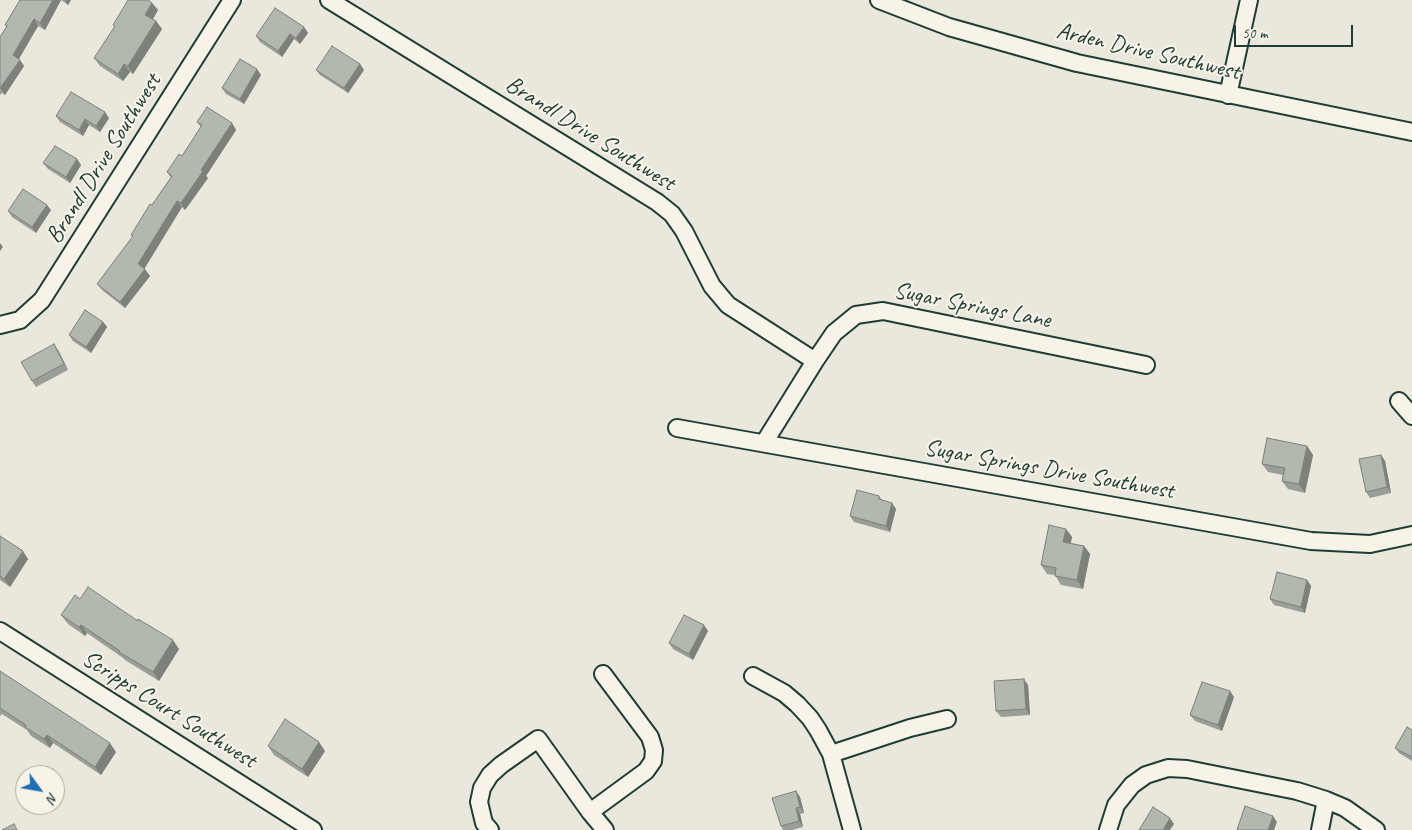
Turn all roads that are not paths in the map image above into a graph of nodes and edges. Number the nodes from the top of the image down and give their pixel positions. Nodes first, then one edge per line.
1 (232, 0) edge
2 (329, 0) edge
3 (879, 0) edge
4 (1249, 0) edge
5 (1228, 95) junction
6 (1412, 132) edge
7 (0, 325) edge
8 (815, 361) junction
9 (1146, 365) dead end
10 (1399, 400) dead end
11 (1412, 416) edge
12 (677, 428) dead end
13 (764, 443) junction
14 (1412, 535) edge
15 (0, 631) edge
16 (603, 674) dead end
17 (753, 676) dead end
18 (947, 719) dead end
19 (831, 754) junction
20 (1326, 800) junction
21 (590, 812) junction
22 (313, 830) edge
23 (490, 830) edge
24 (605, 830) edge
25 (852, 830) edge
26 (1108, 830) edge
27 (1320, 830) edge
28 (1376, 830) edge

1 - 7 street, Brandl Drive Southwest
2 - 8 street, Brandl Drive Southwest
3 - 5 street, Arden Drive Southwest
4 - 5 street
5 - 6 street, Arden Drive Southwest
8 - 9 street, Sugar Springs Lane
8 - 13 street, Sugar Springs Lane
10 - 11 street
12 - 13 street, Sugar Springs Drive Southwest
13 - 14 street, Sugar Springs Drive Southwest
15 - 22 street, Scripps Court Southwest
16 - 21 street
17 - 19 street
18 - 19 street
19 - 25 street
20 - 26 street
20 - 27 street
20 - 28 street
21 - 23 street
21 - 24 street

